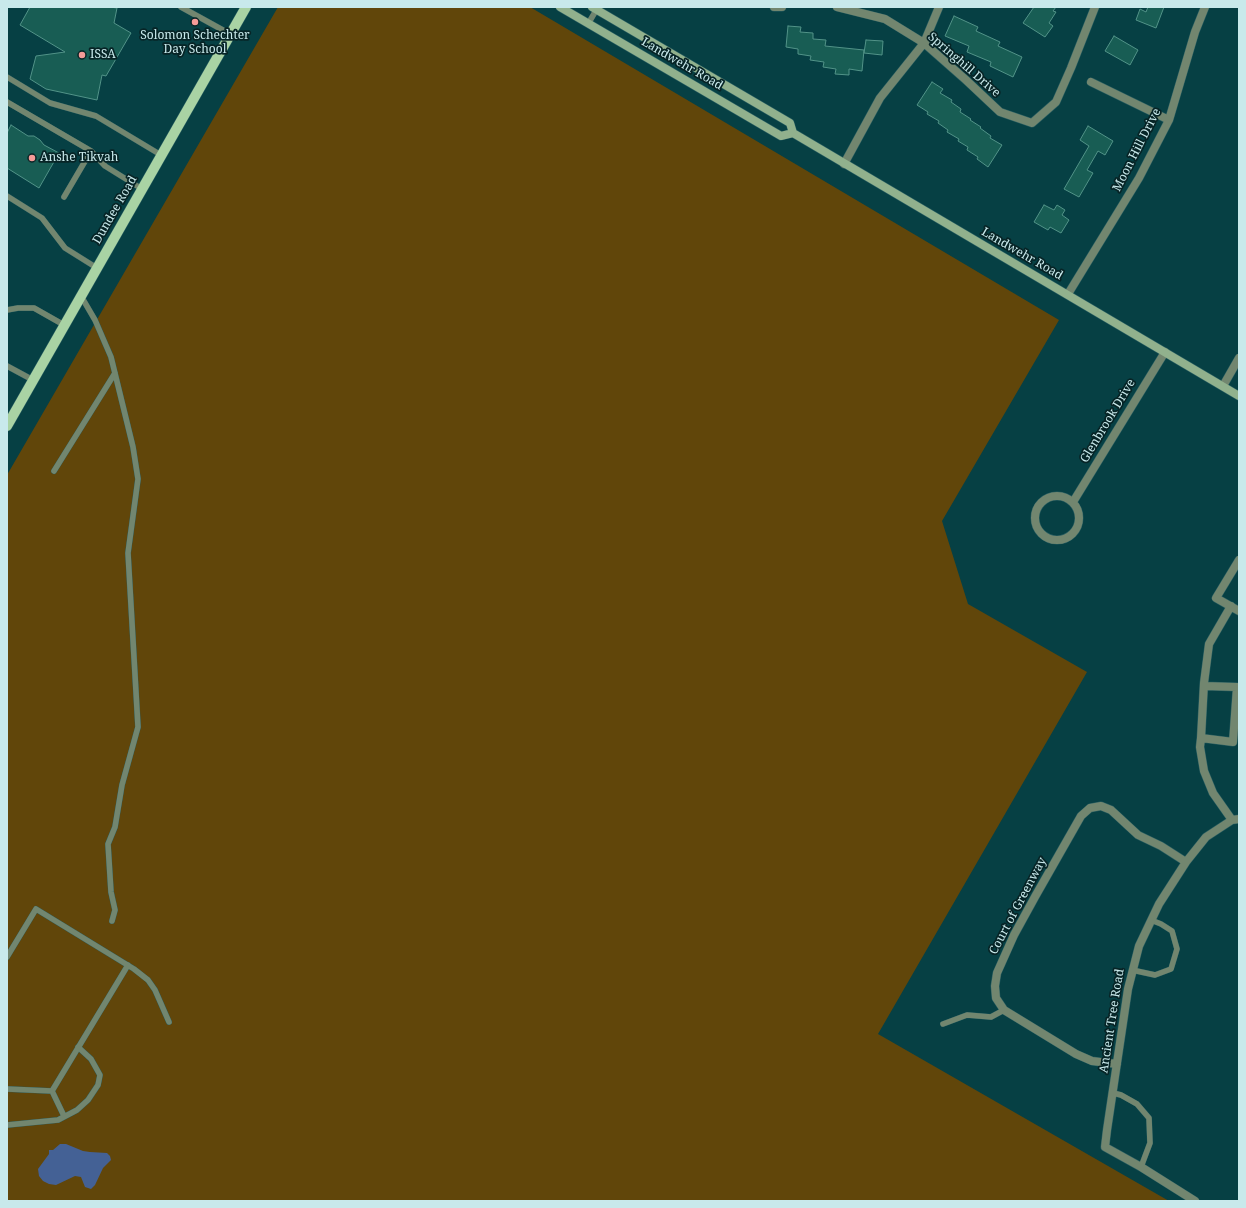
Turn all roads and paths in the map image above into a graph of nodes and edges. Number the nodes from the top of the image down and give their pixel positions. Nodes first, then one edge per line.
1 (183, 7) edge
2 (246, 7) edge
3 (560, 7) edge
4 (774, 7) edge
5 (782, 7) edge
6 (837, 7) edge
7 (939, 7) edge
8 (1095, 7) edge
9 (1205, 7) edge
10 (595, 8) edge
11 (588, 24) junction
12 (230, 34) junction
13 (924, 43) junction
14 (7, 77) edge
15 (1091, 82) dead end
16 (7, 102) edge
17 (1169, 120) junction
18 (792, 133) junction
19 (91, 151) junction
20 (161, 155) junction
21 (844, 164) junction
22 (142, 189) junction
23 (7, 196) edge
24 (64, 197) dead end
25 (97, 268) junction
26 (1068, 294) junction
27 (81, 296) junction
28 (7, 310) edge
29 (64, 325) junction
30 (1165, 352) junction
31 (1239, 358) edge
32 (7, 366) edge
33 (115, 373) junction
34 (33, 380) junction
35 (1223, 386) junction
36 (1239, 396) edge
37 (7, 426) edge
38 (54, 471) dead end
39 (1072, 502) junction
40 (1239, 560) edge
41 (1231, 606) junction
42 (1239, 611) edge
43 (1204, 686) junction
44 (1201, 738) junction
45 (1235, 819) edge
46 (1186, 862) junction
47 (1151, 920) junction
48 (112, 921) dead end
49 (7, 957) edge
50 (128, 965) junction
51 (1132, 970) junction
52 (1004, 1010) junction
53 (169, 1022) dead end
54 (942, 1024) dead end
55 (78, 1047) junction
56 (1117, 1064) junction
57 (7, 1089) edge
58 (52, 1091) junction
59 (1113, 1093) junction
60 (64, 1116) junction
61 (7, 1124) edge
62 (1141, 1167) junction
63 (1195, 1201) edge

1 - 12 lane
2 - 12 main road, Dundee Road
3 - 11 main road, Landwehr Road
4 - 5 street
6 - 13 street, Springhill Drive
7 - 13 street
8 - 13 street, Springhill Drive
9 - 17 street, Moon Hill Drive
10 - 11 lane
10 - 18 main road, Landwehr Road
11 - 18 main road, Landwehr Road
12 - 20 main road, Dundee Road
13 - 21 street
14 - 20 lane
15 - 17 street
16 - 19 lane
17 - 26 street, Moon Hill Drive
18 - 21 main road, Landwehr Road
19 - 22 lane
19 - 24 lane
20 - 22 main road, Dundee Road
21 - 26 main road, Landwehr Road
22 - 25 main road, Dundee Road
23 - 25 lane
25 - 27 main road, Dundee Road
26 - 30 main road, Landwehr Road
27 - 29 main road, Dundee Road
27 - 33 lane
28 - 29 lane
29 - 34 main road, Dundee Road
30 - 35 main road, Landwehr Road
30 - 39 street, Glenbrook Drive
31 - 35 street
32 - 34 lane
33 - 38 lane
33 - 48 lane
34 - 37 main road, Dundee Road
35 - 36 main road, Landwehr Road
39 - 39 street
40 - 41 street
41 - 42 street
41 - 43 street
43 - 44 street
43 - 44 street
44 - 45 street
45 - 46 street, Ancient Tree Road
46 - 47 street, Ancient Tree Road
46 - 52 street, Court of Greenway
47 - 51 street, Ancient Tree Road
47 - 51 lane
49 - 50 lane
50 - 53 lane
50 - 55 lane
51 - 56 street, Ancient Tree Road
52 - 54 lane
52 - 56 street
55 - 58 lane
55 - 60 lane
56 - 59 street, Ancient Tree Road
57 - 58 lane
58 - 60 lane
59 - 62 lane
59 - 62 street, Ancient Tree Road
60 - 61 lane
62 - 63 street

